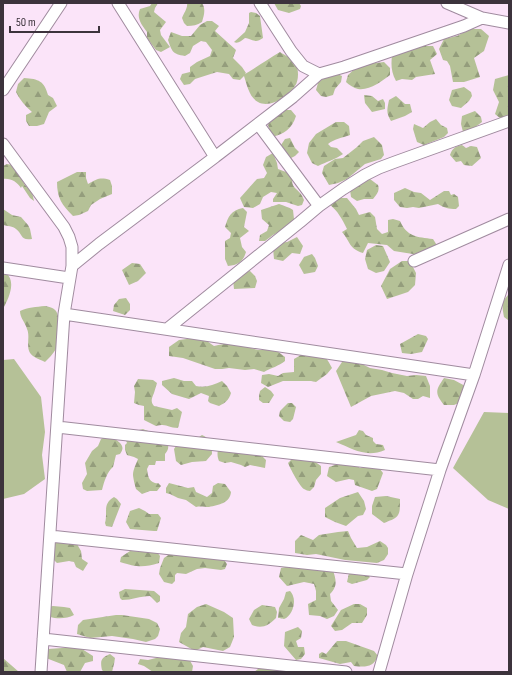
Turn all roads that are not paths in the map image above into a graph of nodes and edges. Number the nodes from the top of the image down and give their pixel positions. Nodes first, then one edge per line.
1 (61, 3) edge
2 (118, 3) edge
3 (260, 3) edge
4 (447, 3) edge
5 (482, 18) junction
6 (509, 23) edge
7 (319, 74) junction
8 (3, 90) edge
9 (509, 121) edge
10 (258, 124) junction
11 (3, 144) edge
12 (215, 157) junction
13 (319, 206) junction
14 (509, 219) edge
15 (414, 261) dead end
16 (509, 265) edge
17 (72, 266) junction
18 (3, 268) edge
19 (69, 278) junction
20 (64, 314) junction
21 (167, 329) junction
22 (474, 375) junction
23 (57, 427) junction
24 (440, 470) junction
25 (50, 536) junction
26 (407, 574) junction
27 (43, 639) junction
28 (41, 672) edge
29 (346, 672) edge
30 (379, 672) edge

1 - 8 street
2 - 12 street
3 - 7 street
4 - 5 street
5 - 6 street
5 - 7 street
7 - 10 street
9 - 13 street
10 - 12 street
10 - 13 street
11 - 17 street
12 - 17 street
13 - 21 street
14 - 15 street
16 - 22 street
17 - 19 street
18 - 19 street
19 - 20 street
20 - 21 street
20 - 23 street
21 - 22 street
22 - 24 street
23 - 24 street
23 - 25 street
24 - 26 street
25 - 26 street
25 - 27 street
26 - 30 street
27 - 28 street
27 - 29 street

